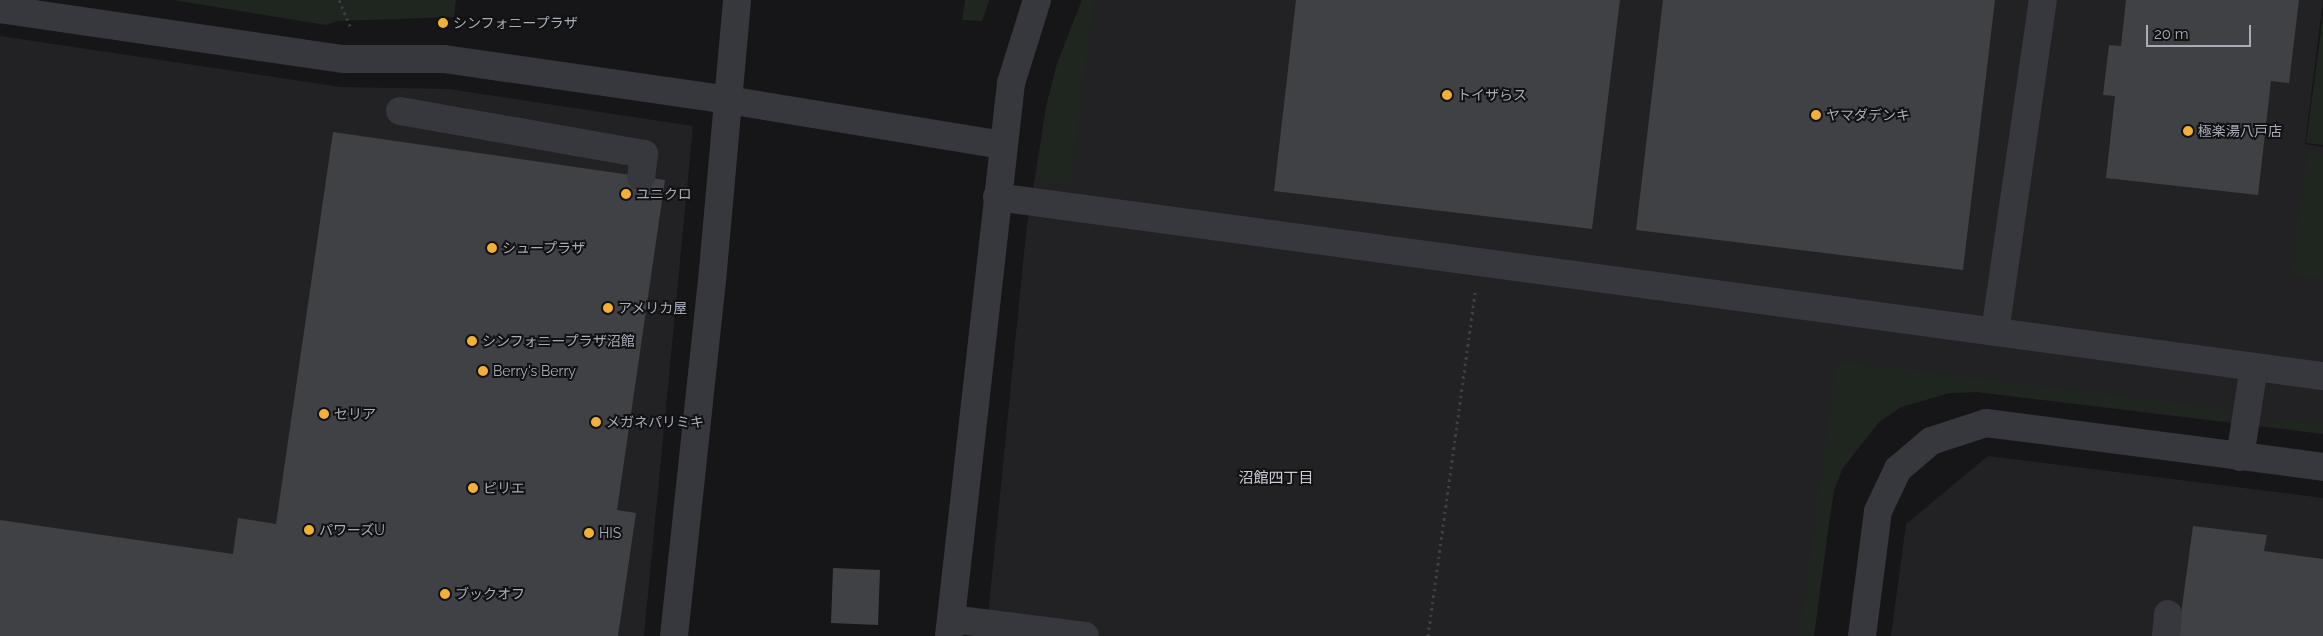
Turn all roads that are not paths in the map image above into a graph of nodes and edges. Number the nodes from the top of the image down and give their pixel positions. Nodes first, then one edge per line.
1 (736, 0) edge
2 (1037, 0) edge
3 (2043, 0) edge
4 (0, 9) edge
5 (728, 100) junction
6 (400, 111) dead end
7 (1002, 144) junction
8 (641, 177) dead end
9 (997, 197) junction
10 (1995, 332) junction
11 (2254, 367) junction
12 (2323, 376) edge
13 (2240, 457) junction
14 (2323, 468) edge
15 (950, 628) edge
16 (674, 636) edge
17 (1085, 636) edge
18 (1862, 636) edge

1 - 5 street
2 - 7 street
3 - 10 street
4 - 5 street
5 - 7 street
5 - 16 street
6 - 8 street
7 - 9 street
9 - 10 street
9 - 15 street
10 - 11 street
11 - 12 street
11 - 13 street
13 - 14 street
13 - 18 street
15 - 17 street

